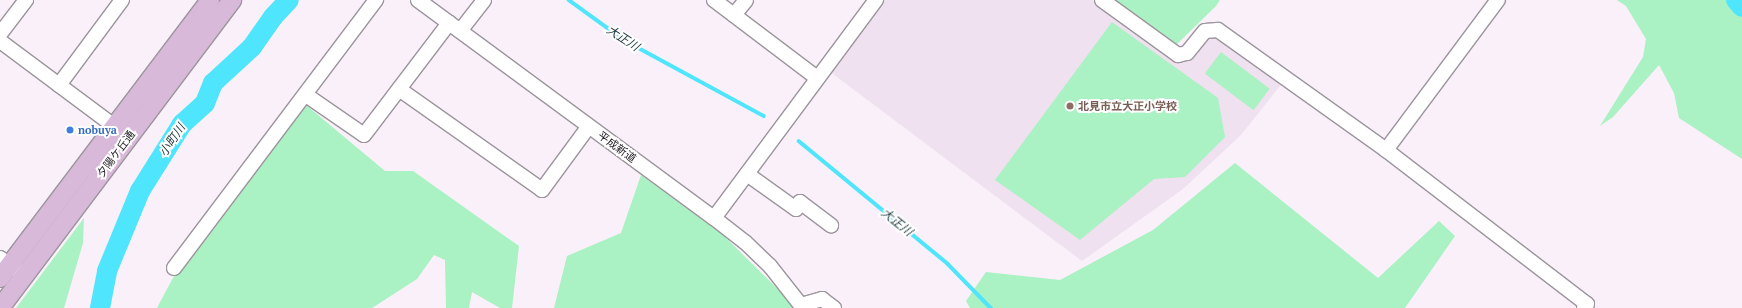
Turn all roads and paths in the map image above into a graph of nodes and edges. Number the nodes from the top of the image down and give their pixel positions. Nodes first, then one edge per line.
1 (26, 0) edge
2 (122, 0) edge
3 (210, 0) edge
4 (232, 0) edge
5 (376, 0) edge
6 (418, 0) edge
7 (484, 0) edge
8 (714, 0) edge
9 (746, 0) edge
10 (876, 0) edge
11 (1102, 0) edge
12 (1498, 0) edge
13 (734, 16) junction
14 (454, 27) junction
15 (0, 34) edge
16 (0, 41) edge
17 (817, 78) junction
18 (59, 84) junction
19 (399, 89) junction
20 (306, 95) junction
21 (589, 126) junction
22 (122, 131) junction
23 (1386, 150) junction
24 (747, 174) junction
25 (714, 218) junction
26 (831, 225) dead end
27 (3, 267) edge
28 (174, 268) dead end
29 (24, 276) junction
30 (802, 306) edge
31 (0, 308) edge
32 (834, 308) edge
33 (1584, 308) edge

1 - 15 street
2 - 18 street
3 - 22 main road, 夕陽ケ丘通
4 - 22 main road, 夕陽ケ丘通
5 - 20 street
6 - 14 street, 平成新道
7 - 14 street
8 - 13 street
9 - 13 street
10 - 17 street
11 - 23 street
12 - 23 street
13 - 17 street
14 - 19 street
14 - 21 street, 平成新道
16 - 18 street
17 - 24 street
18 - 22 street
19 - 20 street
19 - 21 street
20 - 28 street
21 - 25 street, 平成新道
22 - 27 main road, 夕陽ケ丘通
22 - 29 main road, 夕陽ケ丘通
23 - 33 street
24 - 25 street
24 - 26 street
25 - 30 street, 平成新道
27 - 29 street
29 - 31 main road, 夕陽ケ丘通
30 - 32 street

